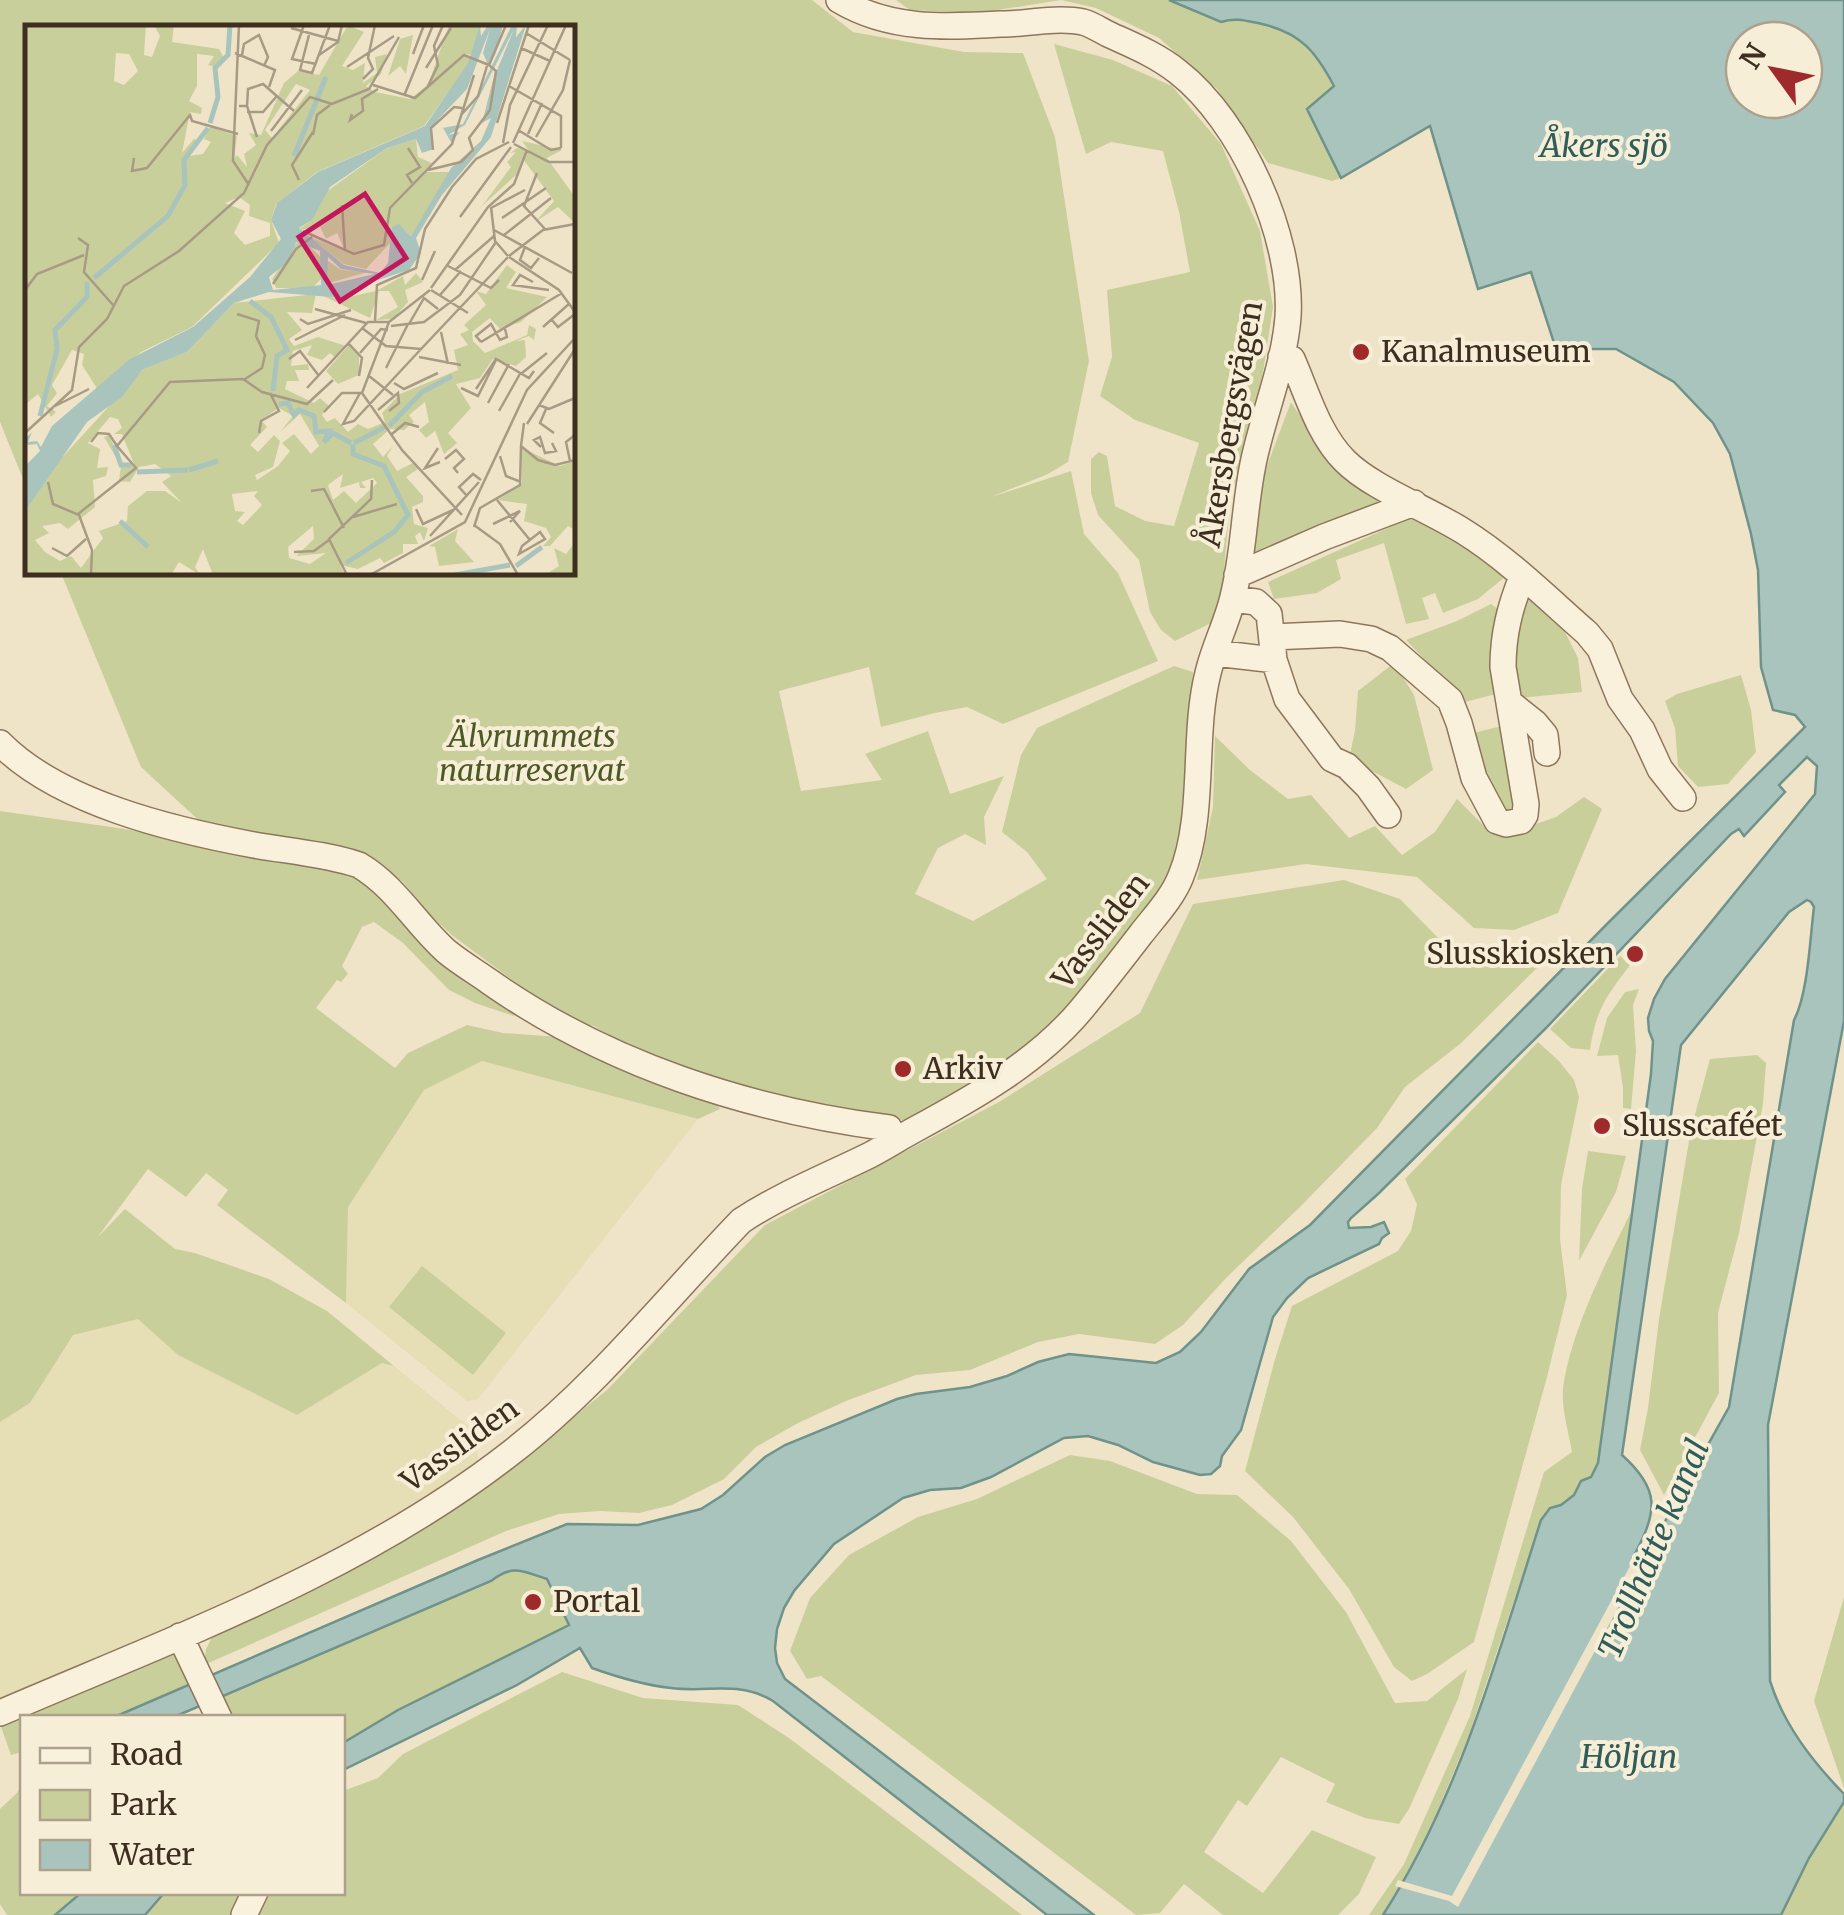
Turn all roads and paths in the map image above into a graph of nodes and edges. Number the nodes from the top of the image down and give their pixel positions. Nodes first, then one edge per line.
1 (839, 0) edge
2 (1281, 357) junction
3 (1414, 503) junction
4 (1522, 577) junction
5 (1235, 587) junction
6 (1273, 648) junction
7 (1212, 661) junction
8 (1510, 703) junction
9 (0, 744) edge
10 (1547, 753) dead end
11 (1683, 798) dead end
12 (1388, 816) dead end
13 (896, 1140) junction
14 (180, 1636) junction
15 (215, 1711) edge
16 (0, 1714) edge

1 - 2 street, Åkersbergsvägen
2 - 3 street
2 - 5 street, Åkersbergsvägen
3 - 4 street
3 - 5 street, Åkersbergsvägen
4 - 8 street
4 - 11 street
5 - 6 street
5 - 7 street, Åkersbergsvägen
6 - 7 street
6 - 8 street
6 - 12 street
7 - 13 street, Vassliden
8 - 10 street
9 - 13 street
13 - 14 street, Vassliden
14 - 15 street
14 - 16 street, Vassliden

